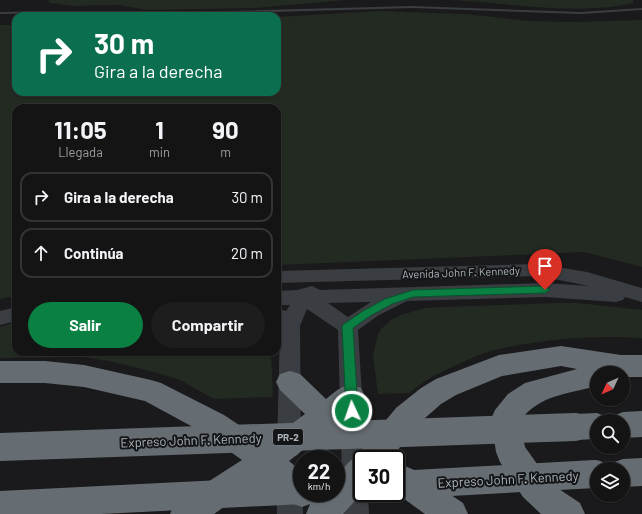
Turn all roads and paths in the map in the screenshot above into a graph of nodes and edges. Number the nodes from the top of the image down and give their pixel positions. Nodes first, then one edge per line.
1 (642, 9) edge
2 (224, 12) edge
3 (0, 13) edge
4 (12, 13) edge
5 (358, 275) junction
6 (281, 277) edge
7 (281, 290) edge
8 (413, 294) junction
9 (642, 296) edge
10 (305, 297) junction
11 (281, 298) edge
12 (12, 315) edge
13 (0, 318) edge
14 (283, 320) edge
15 (348, 326) junction
16 (600, 366) edge
17 (0, 372) edge
18 (590, 376) edge
19 (290, 382) junction
20 (351, 396) junction
21 (323, 416) junction
22 (642, 424) edge
23 (630, 425) edge
24 (586, 427) edge
25 (0, 447) edge
26 (321, 450) edge
27 (329, 450) edge
28 (329, 450) edge
29 (340, 450) edge
30 (293, 460) edge
31 (345, 469) edge
32 (642, 472) edge
33 (630, 473) edge
34 (590, 475) edge
35 (293, 481) edge
36 (345, 481) edge
37 (405, 485) edge
38 (293, 488) edge
39 (345, 496) edge
40 (305, 502) edge
41 (0, 506) edge
42 (186, 514) edge
43 (290, 514) edge
44 (356, 514) edge
45 (452, 514) edge
46 (569, 514) edge

1 - 2 lane
3 - 4 lane
5 - 6 street, Avenida John F. Kennedy
5 - 9 street, Avenida John F. Kennedy
5 - 10 street
7 - 10 street
8 - 9 street, Avenida John F. Kennedy
8 - 10 street, Avenida John F. Kennedy
8 - 15 street
10 - 11 street, Avenida John F. Kennedy
10 - 14 street
10 - 15 street
12 - 13 street
14 - 19 street
15 - 20 street
16 - 31 highway
17 - 30 highway
18 - 46 highway
19 - 21 highway
19 - 26 street
20 - 21 highway
20 - 29 street
21 - 27 highway
21 - 28 highway
22 - 23 highway
24 - 25 highway, Expreso John F. Kennedy / PR-2, bridge
32 - 33 highway, Expreso John F. Kennedy
34 - 37 highway, Expreso John F. Kennedy, bridge
35 - 41 highway, bridge
36 - 45 highway
38 - 42 highway
39 - 44 street
40 - 43 street

